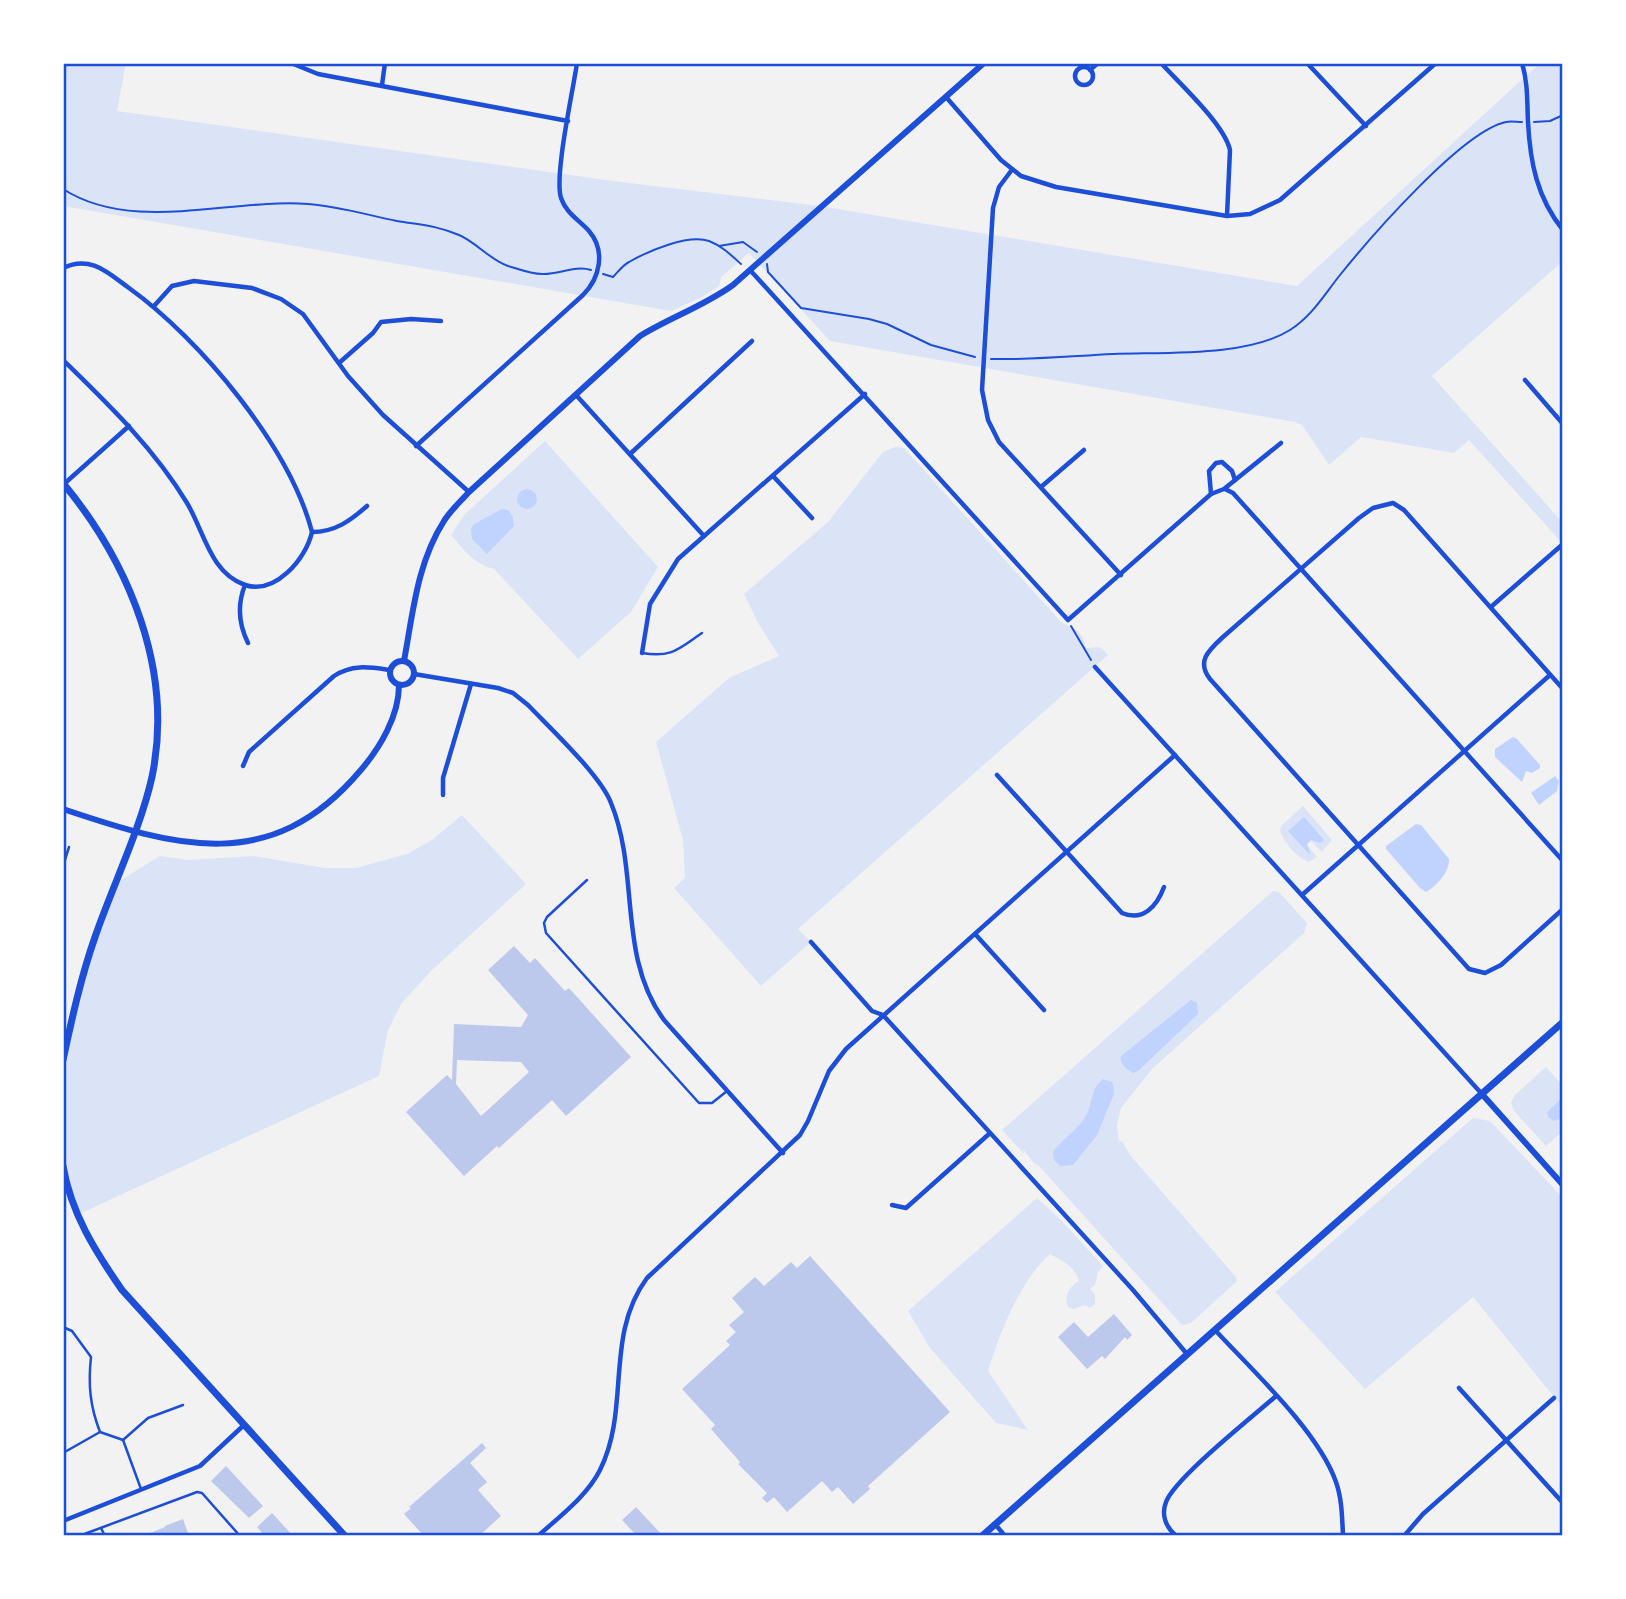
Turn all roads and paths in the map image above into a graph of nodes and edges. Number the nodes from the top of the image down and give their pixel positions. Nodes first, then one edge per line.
1 (66, 63) edge
2 (291, 63) edge
3 (385, 63) edge
4 (577, 63) edge
5 (984, 63) edge
6 (1098, 63) edge
7 (1161, 63) edge
8 (1307, 63) edge
9 (1436, 63) edge
10 (1522, 63) edge
11 (63, 68) edge
12 (1090, 70) junction
13 (382, 85) junction
14 (946, 97) junction
15 (1563, 115) edge
16 (568, 121) junction
17 (1528, 122) junction
18 (1366, 126) junction
19 (1012, 170) junction
20 (63, 189) edge
21 (1227, 216) junction
22 (1563, 230) edge
23 (719, 246) junction
24 (756, 251) dead end
25 (763, 259) junction
26 (741, 264) dead end
27 (63, 268) edge
28 (750, 270) junction
29 (598, 273) junction
30 (154, 306) junction
31 (441, 321) dead end
32 (752, 341) dead end
33 (984, 359) junction
34 (63, 360) edge
35 (339, 363) junction
36 (1525, 380) dead end
37 (865, 394) junction
38 (576, 395) junction
39 (1563, 424) edge
40 (129, 426) junction
41 (1281, 443) dead end
42 (416, 446) junction
43 (1084, 450) dead end
44 (630, 454) junction
45 (773, 476) junction
46 (1235, 480) junction
47 (63, 484) edge
48 (1041, 487) junction
49 (1224, 489) junction
50 (469, 492) junction
51 (1211, 494) junction
52 (367, 506) dead end
53 (812, 518) dead end
54 (312, 532) junction
55 (704, 536) junction
56 (1563, 544) edge
57 (1301, 568) junction
58 (1121, 575) junction
59 (245, 584) junction
60 (1492, 606) junction
61 (1068, 620) junction
62 (702, 633) dead end
63 (248, 643) dead end
64 (642, 653) joint
65 (404, 661) junction
66 (1095, 667) joint
67 (390, 670) junction
68 (414, 674) junction
69 (1551, 675) junction
70 (471, 684) junction
71 (399, 685) junction
72 (1563, 689) edge
73 (1465, 751) junction
74 (1175, 755) junction
75 (243, 766) dead end
76 (997, 775) dead end
77 (443, 795) dead end
78 (63, 809) edge
79 (133, 833) junction
80 (1359, 844) junction
81 (69, 847) dead end
82 (1067, 853) junction
83 (1563, 861) edge
84 (63, 866) edge
85 (587, 880) dead end
86 (1164, 887) dead end
87 (1302, 895) junction
88 (1563, 909) edge
89 (976, 935) junction
90 (811, 942) dead end
91 (1044, 1010) dead end
92 (883, 1015) junction
93 (1563, 1022) edge
94 (63, 1060) edge
95 (727, 1091) junction
96 (1481, 1093) junction
97 (989, 1134) junction
98 (783, 1153) junction
99 (63, 1166) edge
100 (1563, 1185) edge
101 (892, 1205) dead end
102 (63, 1327) edge
103 (1215, 1329) junction
104 (1187, 1354) junction
105 (1459, 1388) dead end
106 (1276, 1396) junction
107 (1554, 1398) dead end
108 (183, 1405) dead end
109 (244, 1425) junction
110 (100, 1432) junction
111 (123, 1440) junction
112 (1505, 1441) junction
113 (63, 1453) edge
114 (141, 1489) junction
115 (1563, 1503) edge
116 (63, 1521) edge
117 (995, 1524) junction
118 (101, 1528) junction
119 (79, 1536) edge
120 (105, 1536) edge
121 (240, 1536) edge
122 (345, 1536) edge
123 (538, 1536) edge
124 (982, 1536) edge
125 (1006, 1536) edge
126 (1176, 1536) edge
127 (1343, 1536) edge
128 (1354, 1536) edge
129 (1405, 1536) edge

1 - 11 path
2 - 13 street
3 - 13 street
4 - 16 street
5 - 14 street
6 - 12 street
7 - 21 street
8 - 18 street
9 - 18 street
10 - 17 street
12 - 12 street
13 - 16 street
14 - 19 street
14 - 25 street
15 - 17 path
16 - 29 street
17 - 22 street
17 - 33 path
18 - 21 street
19 - 21 street
19 - 33 street
20 - 29 path
23 - 24 path
23 - 26 path
23 - 29 path
25 - 28 street
25 - 33 path
27 - 30 street
28 - 37 street
28 - 38 street
29 - 42 street
30 - 35 street
30 - 54 street
31 - 35 street
32 - 44 street
33 - 48 street
34 - 40 street
35 - 42 street
36 - 39 street
37 - 45 street
37 - 61 street
38 - 44 street
38 - 50 street
40 - 47 street
40 - 59 street
41 - 46 street
42 - 50 street
43 - 48 street
44 - 55 street
45 - 53 street
45 - 55 street
46 - 49 street
46 - 51 street
47 - 79 main road
48 - 58 street
49 - 51 street
49 - 57 street
50 - 65 street
51 - 58 street
52 - 54 street
54 - 59 street
55 - 64 street
56 - 60 street
57 - 60 street
57 - 73 street
57 - 80 street
58 - 61 street
59 - 63 street
60 - 69 street
61 - 66 path
62 - 64 lane
65 - 67 street
65 - 68 street
66 - 74 street
67 - 71 street
67 - 75 street
68 - 70 street
68 - 71 street
69 - 72 street
69 - 73 street
70 - 77 street
70 - 95 street
71 - 79 street
73 - 80 street
73 - 83 street
74 - 82 street
74 - 87 street
76 - 82 street
78 - 79 street
79 - 94 main road
80 - 87 street
80 - 88 street
81 - 84 lane
82 - 86 street
82 - 89 street
85 - 95 lane
87 - 96 street
89 - 91 street
89 - 92 street
90 - 92 street
92 - 97 street
92 - 98 street
93 - 96 main road
95 - 98 street
96 - 100 street
96 - 103 main road
97 - 101 street
97 - 104 street
98 - 123 street
99 - 109 main road
102 - 110 lane
103 - 104 main road
103 - 106 street
104 - 117 main road
105 - 112 street
106 - 126 street
106 - 127 street
107 - 112 street
108 - 111 lane
109 - 114 street
109 - 122 main road
110 - 111 lane
110 - 113 lane
111 - 114 lane
112 - 115 street
112 - 129 street
114 - 116 street
117 - 124 main road
117 - 125 street
118 - 119 lane
118 - 120 lane
118 - 121 lane
127 - 128 street

